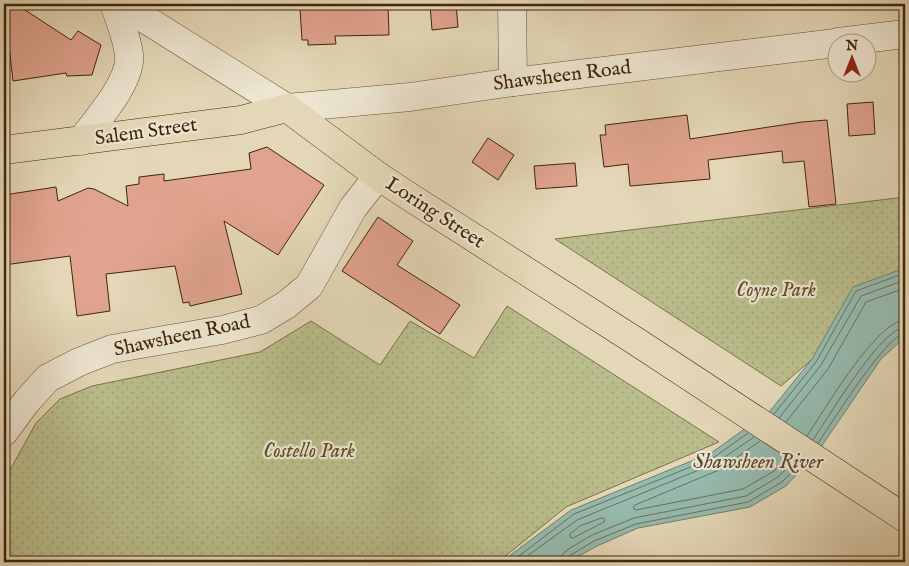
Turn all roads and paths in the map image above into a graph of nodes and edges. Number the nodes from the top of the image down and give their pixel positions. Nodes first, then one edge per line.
1 (114, 4) edge
2 (121, 4) edge
3 (512, 4) edge
4 (905, 34) edge
5 (876, 38) edge
6 (826, 44) edge
7 (513, 82) junction
8 (287, 108) junction
9 (82, 141) junction
10 (4, 150) edge
11 (378, 176) junction
12 (4, 432) edge
13 (905, 518) edge

1 - 9 street
2 - 8 street, Loring Street
3 - 7 street
4 - 5 street, Shawsheen Road
6 - 7 street, Shawsheen Road
7 - 8 street, Shawsheen Road
8 - 9 main road, Salem Street
8 - 11 main road, Loring Street
9 - 10 main road, Salem Street
11 - 12 street, Shawsheen Road
11 - 13 main road, Loring Street

